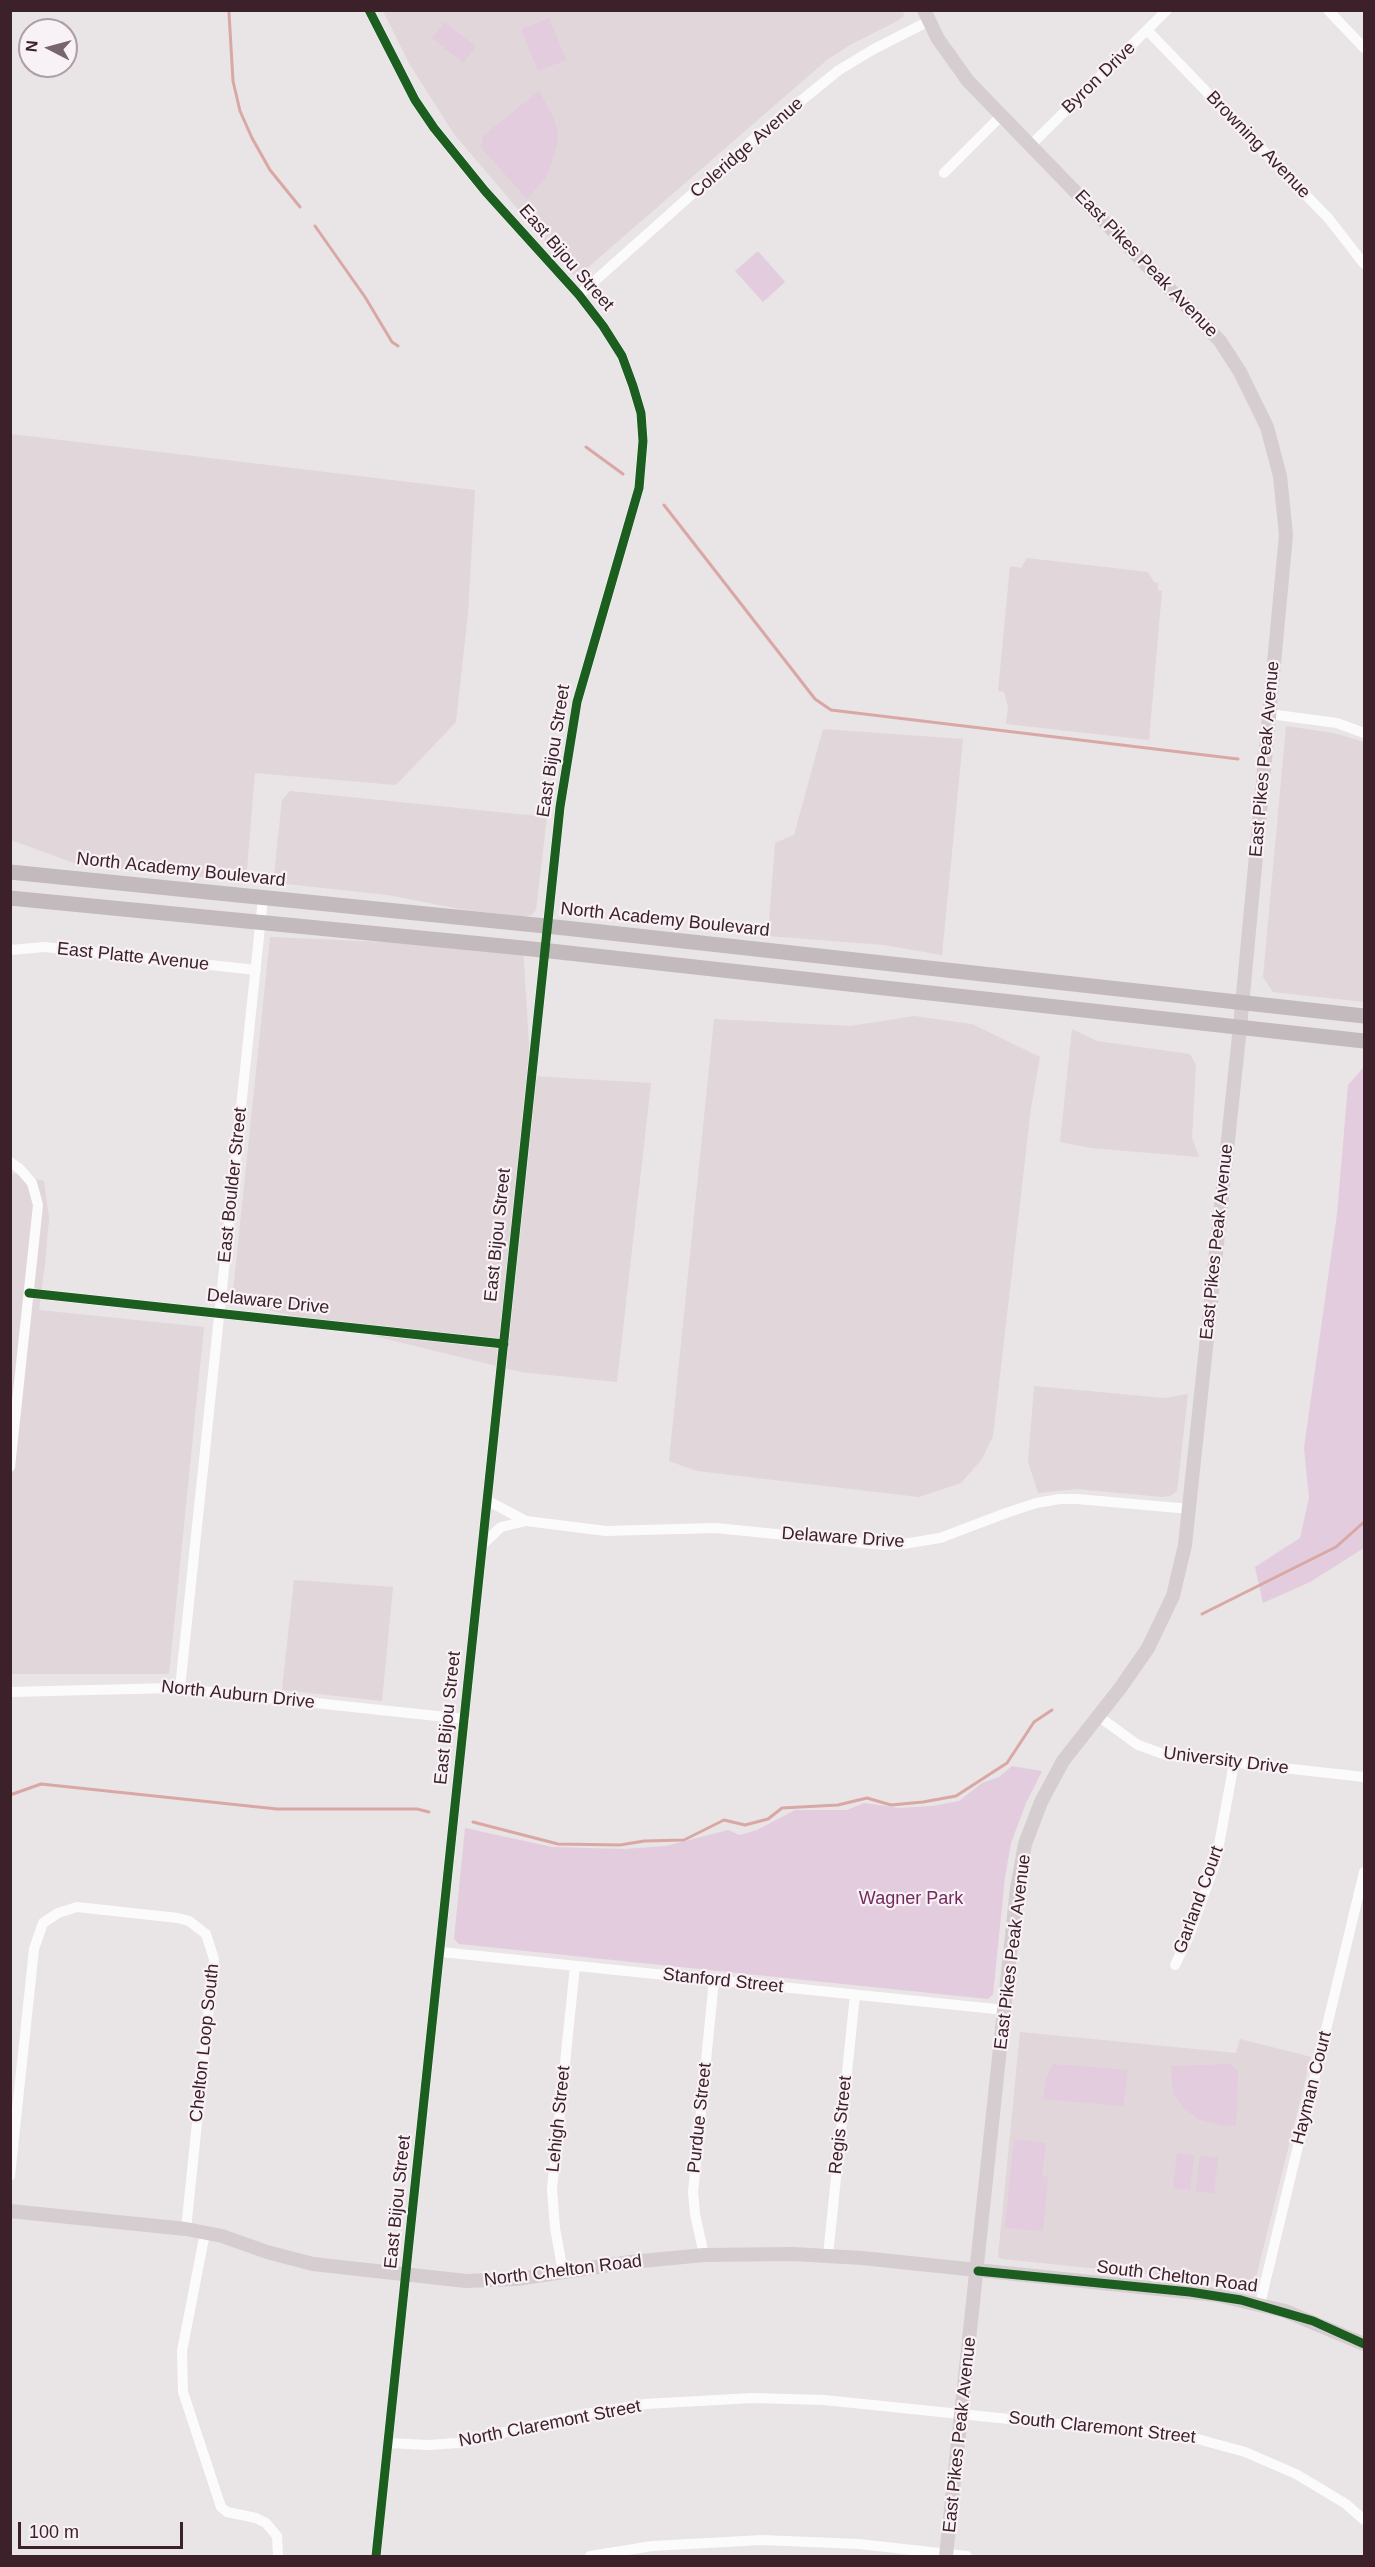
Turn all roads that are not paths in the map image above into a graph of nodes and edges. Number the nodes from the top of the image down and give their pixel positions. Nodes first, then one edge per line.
1 (369, 10) edge
2 (1167, 10) edge
3 (1328, 10) edge
4 (926, 16) edge
5 (1147, 30) junction
6 (1365, 48) edge
7 (1002, 115) junction
8 (1031, 145) junction
9 (944, 173) dead end
10 (1365, 264) edge
11 (579, 295) junction
12 (1269, 714) junction
13 (1365, 733) edge
14 (10, 872) edge
15 (10, 898) edge
16 (263, 898) junction
17 (260, 922) junction
18 (547, 926) junction
19 (10, 950) edge
20 (545, 951) junction
21 (256, 970) junction
22 (1242, 1003) junction
23 (1365, 1016) edge
24 (1240, 1027) junction
25 (1365, 1041) edge
26 (10, 1162) edge
27 (29, 1293) junction
28 (219, 1314) junction
29 (504, 1344) junction
30 (10, 1467) edge
31 (488, 1501) junction
32 (1190, 1509) junction
33 (526, 1521) junction
34 (484, 1543) junction
35 (180, 1688) junction
36 (10, 1692) edge
37 (1098, 1716) junction
38 (465, 1719) junction
39 (1234, 1763) junction
40 (1365, 1777) edge
41 (1365, 1872) edge
42 (441, 1952) junction
43 (1175, 1965) dead end
44 (575, 1966) junction
45 (714, 1980) junction
46 (855, 1995) junction
47 (1005, 2010) junction
48 (10, 2176) edge
49 (10, 2211) edge
50 (186, 2229) junction
51 (205, 2232) junction
52 (704, 2255) junction
53 (828, 2255) junction
54 (978, 2271) junction
55 (563, 2272) junction
56 (407, 2275) junction
57 (1260, 2304) junction
58 (1365, 2344) edge
59 (963, 2413) junction
60 (388, 2443) junction
61 (1365, 2520) edge
62 (278, 2556) edge
63 (376, 2556) edge
64 (590, 2556) edge
65 (946, 2556) edge
66 (967, 2556) edge

1 - 11 street, East Bijou Street
2 - 5 street, Byron Drive
3 - 6 street
4 - 7 main road, East Pikes Peak Avenue
4 - 11 street, Coleridge Avenue
5 - 8 street, Byron Drive
5 - 10 street, Browning Avenue
7 - 8 main road, East Pikes Peak Avenue
7 - 9 street
8 - 12 main road, East Pikes Peak Avenue
11 - 18 street, East Bijou Street
12 - 13 street
12 - 22 main road, East Pikes Peak Avenue
14 - 16 highway, North Academy Boulevard
15 - 17 highway
16 - 17 street, East Boulder Street
16 - 18 highway, North Academy Boulevard
17 - 20 highway
17 - 21 street, East Boulder Street
18 - 20 street, East Bijou Street
18 - 22 highway, North Academy Boulevard
19 - 21 street, East Platte Avenue
20 - 24 highway
20 - 29 street, East Bijou Street
21 - 28 street, East Boulder Street
22 - 23 highway, North Academy Boulevard
22 - 24 main road, East Pikes Peak Avenue
24 - 25 highway
24 - 32 main road, East Pikes Peak Avenue
26 - 27 street
27 - 28 street, Delaware Drive
27 - 30 street
28 - 29 street, Delaware Drive
28 - 35 street, East Boulder Street
29 - 31 street, East Bijou Street
31 - 33 street, Delaware Drive
31 - 34 street, East Bijou Street
32 - 33 street, Delaware Drive
32 - 37 main road, East Pikes Peak Avenue
33 - 34 street, Delaware Drive
34 - 38 street, East Bijou Street
35 - 36 street, North Auburn Drive
35 - 38 street, North Auburn Drive
37 - 39 street, University Drive
37 - 47 main road, East Pikes Peak Avenue
38 - 42 street, East Bijou Street
39 - 40 street, University Drive
39 - 43 street, Garland Court
41 - 57 street, Hayman Court
42 - 44 street, Stanford Street
42 - 56 street, East Bijou Street
44 - 45 street, Stanford Street
44 - 55 street, Lehigh Street
45 - 46 street, Stanford Street
45 - 52 street, Purdue Street
46 - 47 street, Stanford Street
46 - 53 street, Regis Street
47 - 54 main road, East Pikes Peak Avenue
48 - 50 street, Chelton Loop South
49 - 50 main road, North Chelton Road
50 - 51 main road, North Chelton Road
51 - 56 main road, North Chelton Road
51 - 62 street
52 - 53 main road, North Chelton Road
52 - 55 main road, North Chelton Road
53 - 54 main road, North Chelton Road
54 - 57 main road, South Chelton Road
54 - 59 main road, East Pikes Peak Avenue
55 - 56 main road, North Chelton Road
56 - 60 street, East Bijou Street
57 - 58 main road, South Chelton Road
59 - 60 street, North Claremont Street
59 - 61 street, South Claremont Street
59 - 65 main road, East Pikes Peak Avenue
60 - 63 street, East Bijou Street
64 - 65 street
65 - 66 street

